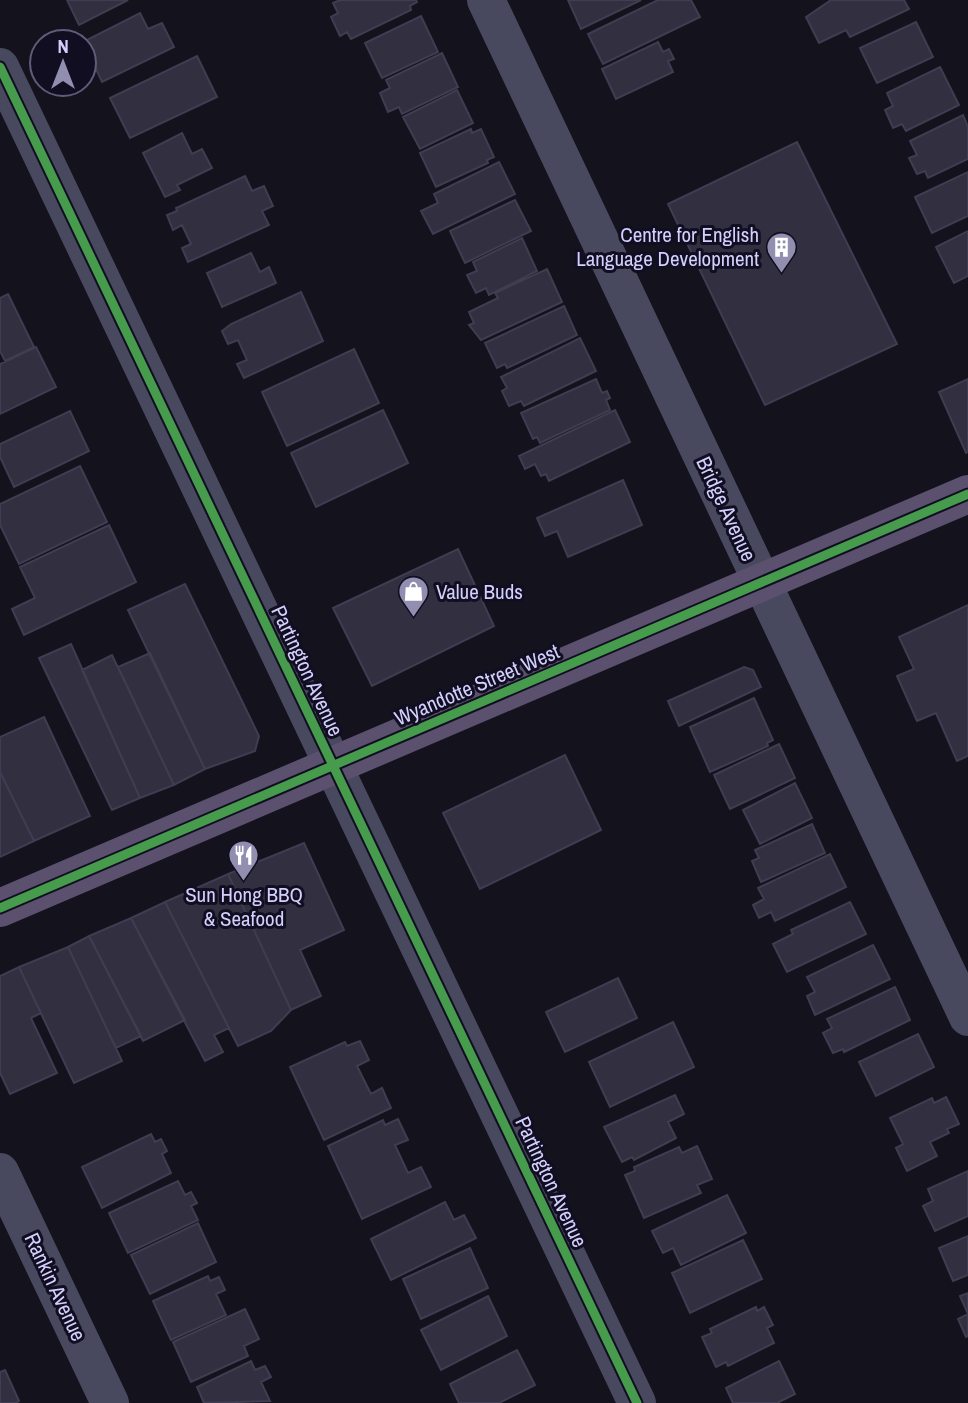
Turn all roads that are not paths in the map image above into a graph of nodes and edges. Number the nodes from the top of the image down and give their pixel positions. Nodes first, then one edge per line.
1 (486, 0) edge
2 (0, 67) edge
3 (968, 494) edge
4 (761, 583) junction
5 (333, 766) junction
6 (0, 908) edge
7 (968, 1017) edge
8 (0, 1172) edge
9 (110, 1403) edge
10 (637, 1403) edge

1 - 4 street, Bridge Avenue
2 - 5 street, Partington Avenue
3 - 4 main road, Wyandotte Street West
4 - 5 main road, Wyandotte Street West
4 - 7 street, Bridge Avenue
5 - 6 main road, Wyandotte Street West
5 - 10 street, Partington Avenue
8 - 9 street, Rankin Avenue

